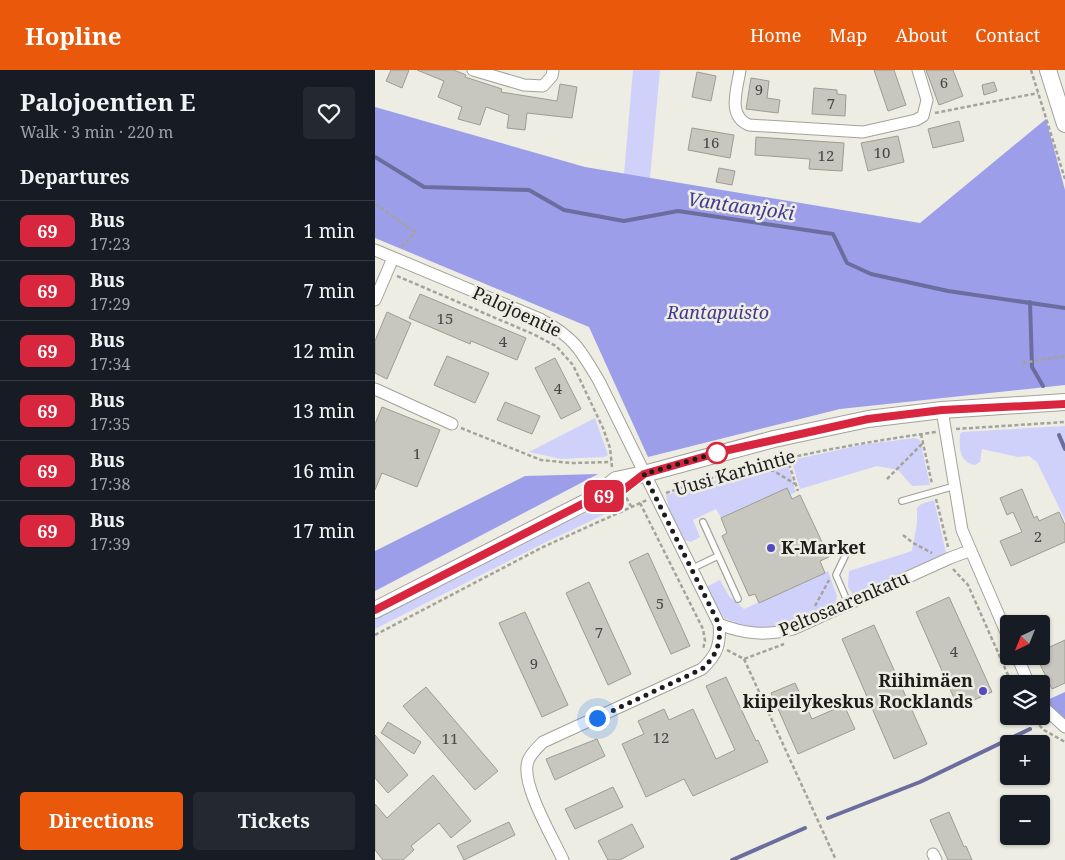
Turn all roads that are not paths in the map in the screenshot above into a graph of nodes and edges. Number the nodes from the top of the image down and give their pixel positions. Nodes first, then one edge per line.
1 (473, 70) edge
2 (553, 70) edge
3 (740, 70) edge
4 (919, 70) edge
5 (1048, 70) edge
6 (1052, 88) edge
7 (1065, 124) edge
8 (375, 250) edge
9 (393, 258) junction
10 (375, 300) edge
11 (375, 389) edge
12 (1063, 403) edge
13 (942, 410) junction
14 (452, 424) road end
15 (644, 474) junction
16 (955, 486) junction
17 (902, 501) dead end
18 (703, 522) dead end
19 (969, 552) junction
20 (846, 554) dead end
21 (718, 556) junction
22 (691, 569) junction
23 (738, 599) dead end
24 (848, 603) junction
25 (375, 610) edge
26 (1000, 619) edge
27 (719, 624) junction
28 (1050, 713) edge
29 (1065, 727) edge
30 (563, 860) edge

1 - 2 street
3 - 4 street
5 - 6 street
6 - 7 street
8 - 9 street, Palojoentie
9 - 10 street
9 - 15 street, Palojoentie
11 - 14 street
12 - 13 street, Uusi Karhintie
13 - 15 street, Uusi Karhintie
13 - 16 street
15 - 22 street, Palojoentie
15 - 25 street, Uusi Karhintie
16 - 17 lane
16 - 19 street
18 - 21 lane
19 - 24 street, Peltosaarenkatu
19 - 26 street
20 - 24 lane
21 - 22 lane
21 - 23 lane
22 - 27 street, Palojoentie
24 - 27 street, Peltosaarenkatu
27 - 30 street
28 - 29 street

